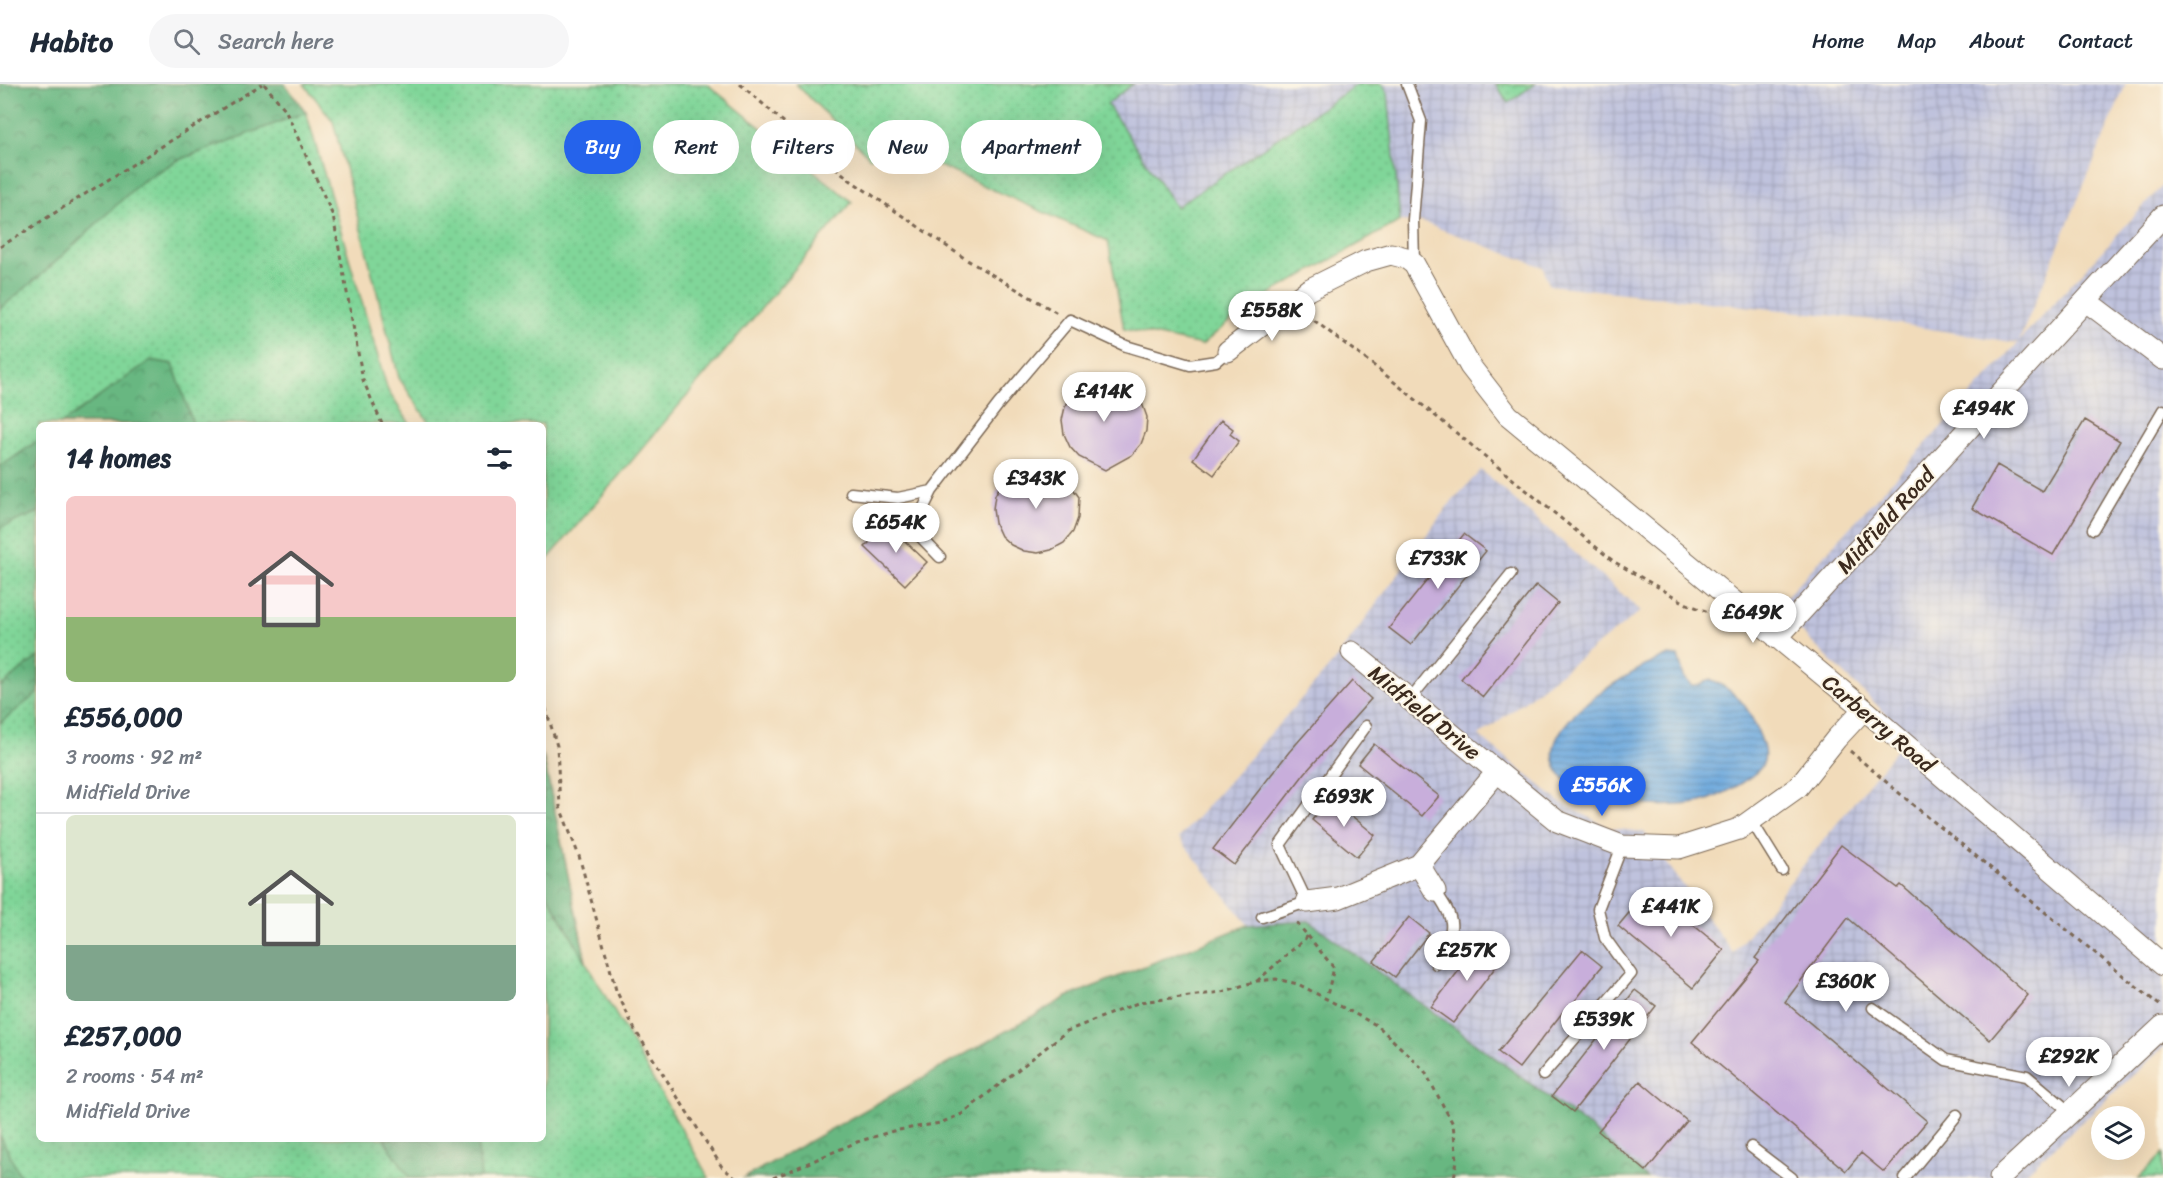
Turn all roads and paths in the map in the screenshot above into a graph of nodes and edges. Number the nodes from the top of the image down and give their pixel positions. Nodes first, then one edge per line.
1 (263, 84) edge
2 (740, 84) edge
3 (1407, 84) edge
4 (2163, 216) edge
5 (0, 247) edge
6 (1414, 264) junction
7 (2086, 301) junction
8 (1292, 302) junction
9 (1070, 320) junction
10 (1228, 351) joint
11 (2163, 360) edge
12 (2163, 410) edge
13 (381, 422) edge
14 (932, 491) junction
15 (851, 493) dead end
16 (2093, 529) dead end
17 (940, 557) dead end
18 (1511, 574) dead end
19 (1720, 616) dead end
20 (1777, 638) junction
21 (1352, 652) dead end
22 (1410, 699) junction
23 (546, 709) edge
24 (1864, 709) junction
25 (1366, 726) dead end
26 (1836, 739) junction
27 (1497, 772) junction
28 (1751, 820) junction
29 (1622, 846) junction
30 (1419, 865) junction
31 (1782, 870) dead end
32 (1435, 891) joint
33 (1307, 902) junction
34 (1285, 909) junction
35 (1262, 917) dead end
36 (1308, 936) junction
37 (1436, 964) dead end
38 (2163, 965) edge
39 (1257, 981) junction
40 (1326, 999) junction
41 (1873, 1008) dead end
42 (2163, 1008) edge
43 (2163, 1026) edge
44 (1543, 1075) dead end
45 (2071, 1113) junction
46 (1957, 1115) dead end
47 (1751, 1147) dead end
48 (735, 1178) edge
49 (773, 1178) edge
50 (1454, 1178) edge
51 (1792, 1178) edge
52 (1905, 1178) edge
53 (2000, 1178) edge

1 - 5 path
1 - 13 path
2 - 9 path
3 - 6 lane
4 - 7 street, Midfield Road
6 - 8 street
6 - 20 street, Carberry Road
7 - 11 street
7 - 20 street, Midfield Road
8 - 10 street
8 - 19 path
9 - 10 lane
9 - 14 lane
12 - 16 lane
14 - 15 lane
14 - 17 lane
18 - 22 lane
20 - 24 street, Carberry Road
21 - 22 street, Midfield Drive
22 - 27 street, Midfield Drive
23 - 48 path
24 - 26 street, Midfield Drive
24 - 38 street, Carberry Road
25 - 33 lane
26 - 28 street, Midfield Drive
26 - 42 path
27 - 29 street, Midfield Drive
27 - 30 street, Midfield Drive
28 - 29 street, Midfield Drive
28 - 31 lane
29 - 44 lane
30 - 32 street
30 - 33 street, Midfield Drive
32 - 37 lane
33 - 34 lane
34 - 35 lane
34 - 36 path
36 - 39 path
36 - 40 path
39 - 40 path
39 - 49 path
40 - 50 path
41 - 45 lane
43 - 45 street
45 - 53 street
46 - 52 lane
47 - 51 lane

